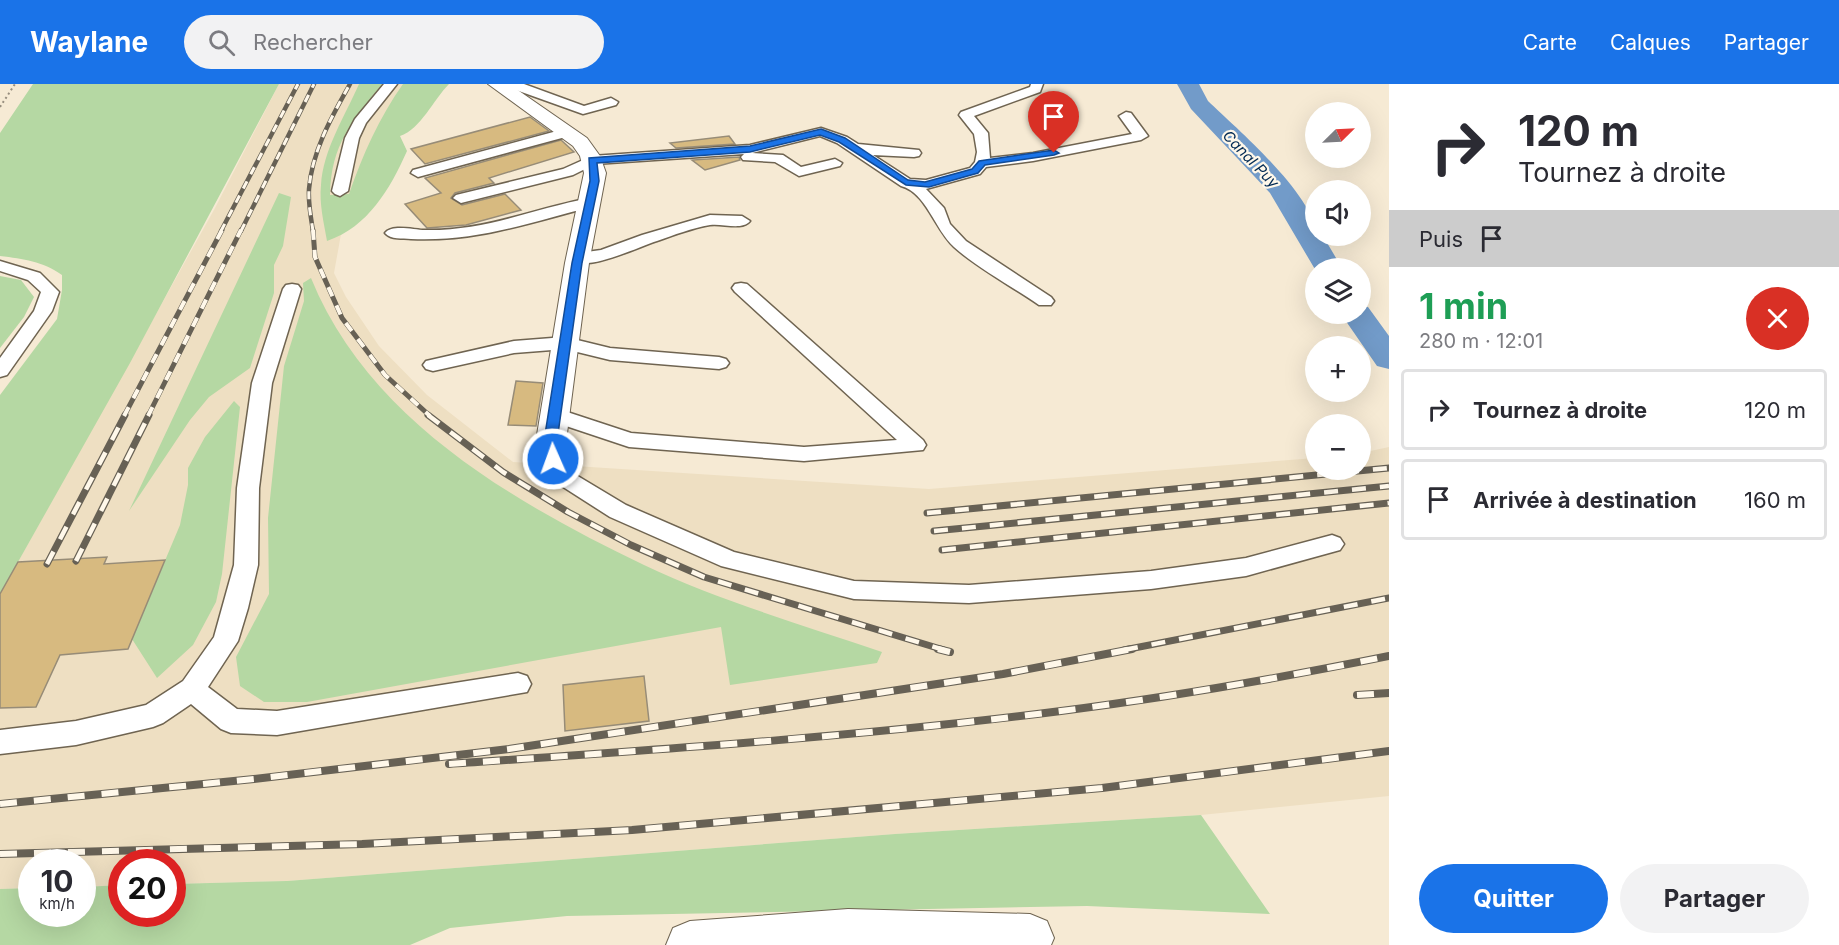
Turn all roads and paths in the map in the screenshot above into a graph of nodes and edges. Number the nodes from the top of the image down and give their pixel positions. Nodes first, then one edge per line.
1 (15, 84) edge
2 (391, 84) edge
3 (496, 84) edge
4 (503, 84) edge
5 (1037, 84) edge
6 (611, 102) dead end
7 (0, 107) edge
8 (1126, 116) dead end
9 (568, 132) junction
10 (683, 136) dead end
11 (851, 146) junction
12 (736, 151) junction
13 (914, 153) dead end
14 (657, 156) junction
15 (592, 160) junction
16 (835, 163) dead end
17 (982, 163) junction
18 (418, 173) dead end
19 (914, 185) junction
20 (340, 191) dead end
21 (461, 198) dead end
22 (590, 203) junction
23 (742, 221) dead end
24 (393, 233) dead end
25 (578, 258) junction
26 (0, 266) edge
27 (741, 288) dead end
28 (292, 289) dead end
29 (1045, 301) dead end
30 (565, 343) junction
31 (718, 363) dead end
32 (433, 364) dead end
33 (0, 371) edge
34 (555, 415) junction
35 (550, 441) joint
36 (1332, 544) dead end
37 (518, 684) dead end
38 (192, 690) junction
39 (0, 742) edge
40 (1030, 938) dead end
41 (690, 945) edge

1 - 7 path
2 - 20 lane
3 - 9 street
4 - 6 lane
5 - 17 lane
8 - 17 lane
9 - 15 street
9 - 18 lane
10 - 14 lane
11 - 12 lane
11 - 13 lane
11 - 19 lane
12 - 14 lane
12 - 16 lane
14 - 15 lane
15 - 21 lane
15 - 22 street
17 - 19 lane
19 - 29 lane
22 - 24 lane
22 - 25 street
23 - 25 lane
25 - 30 street
26 - 33 lane
27 - 34 lane
28 - 38 lane
30 - 31 lane
30 - 32 lane
30 - 34 street
34 - 35 street
35 - 36 lane
37 - 38 lane
38 - 39 lane
40 - 41 street

